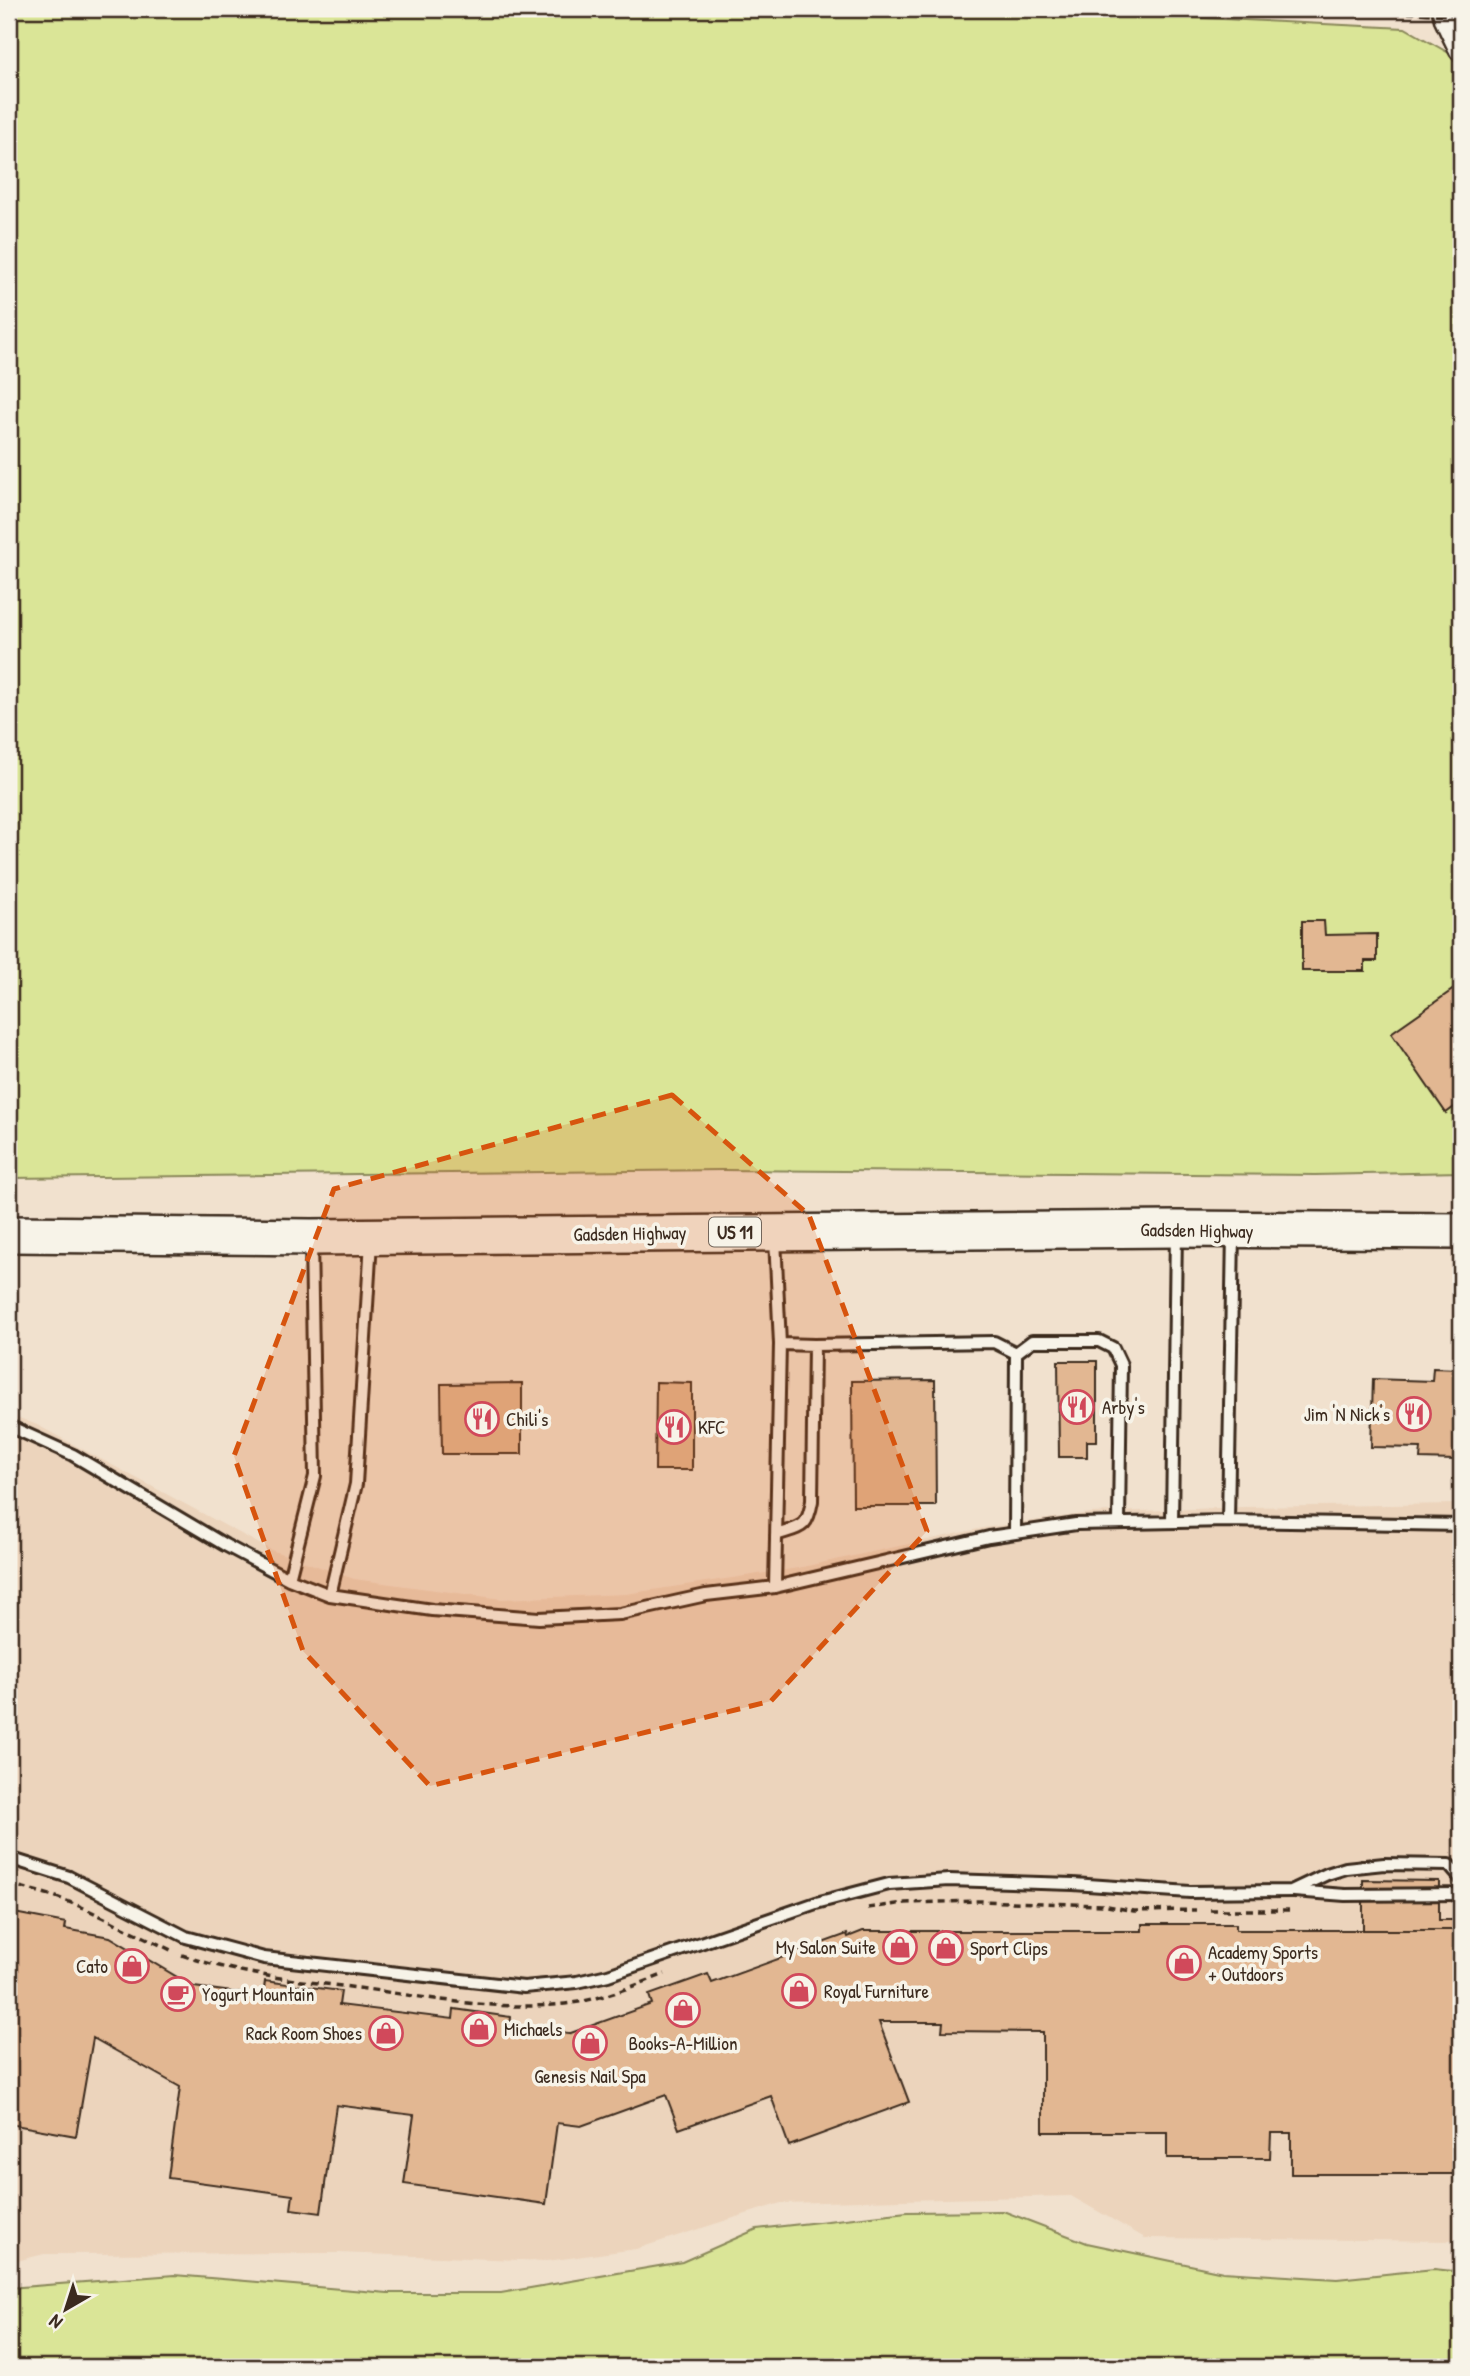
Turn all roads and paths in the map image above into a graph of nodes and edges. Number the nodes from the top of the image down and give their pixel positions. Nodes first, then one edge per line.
1 (1444, 9) edge
2 (1461, 49) edge
3 (1176, 1229) junction
4 (1233, 1230) junction
5 (1461, 1231) edge
6 (774, 1232) junction
7 (9, 1234) edge
8 (371, 1236) junction
9 (311, 1237) junction
10 (780, 1344) junction
11 (814, 1345) junction
12 (1016, 1353) junction
13 (9, 1426) edge
14 (1228, 1521) junction
15 (1119, 1522) junction
16 (1172, 1522) junction
17 (1461, 1525) edge
18 (1015, 1533) junction
19 (776, 1535) junction
20 (289, 1579) junction
21 (775, 1587) junction
22 (330, 1595) junction
23 (9, 1857) edge
24 (1461, 1879) edge
25 (1291, 1891) junction
26 (1461, 1894) edge

1 - 2 street
3 - 4 main road, Gadsden Highway / US 11
3 - 6 main road, Gadsden Highway / US 11
3 - 16 lane
4 - 5 main road, Gadsden Highway / US 11
4 - 14 lane
6 - 8 main road, Gadsden Highway / US 11
6 - 10 lane
7 - 9 main road, Gadsden Highway / US 11
8 - 9 main road, Gadsden Highway / US 11
8 - 22 lane
9 - 20 lane
10 - 11 lane
10 - 19 lane
11 - 12 lane
11 - 19 lane
12 - 15 lane
12 - 18 lane
13 - 20 lane
14 - 16 lane
14 - 17 lane
15 - 16 lane
15 - 18 lane
18 - 21 lane
19 - 21 lane
20 - 22 lane
21 - 22 lane
23 - 25 lane
24 - 25 lane
25 - 26 lane

